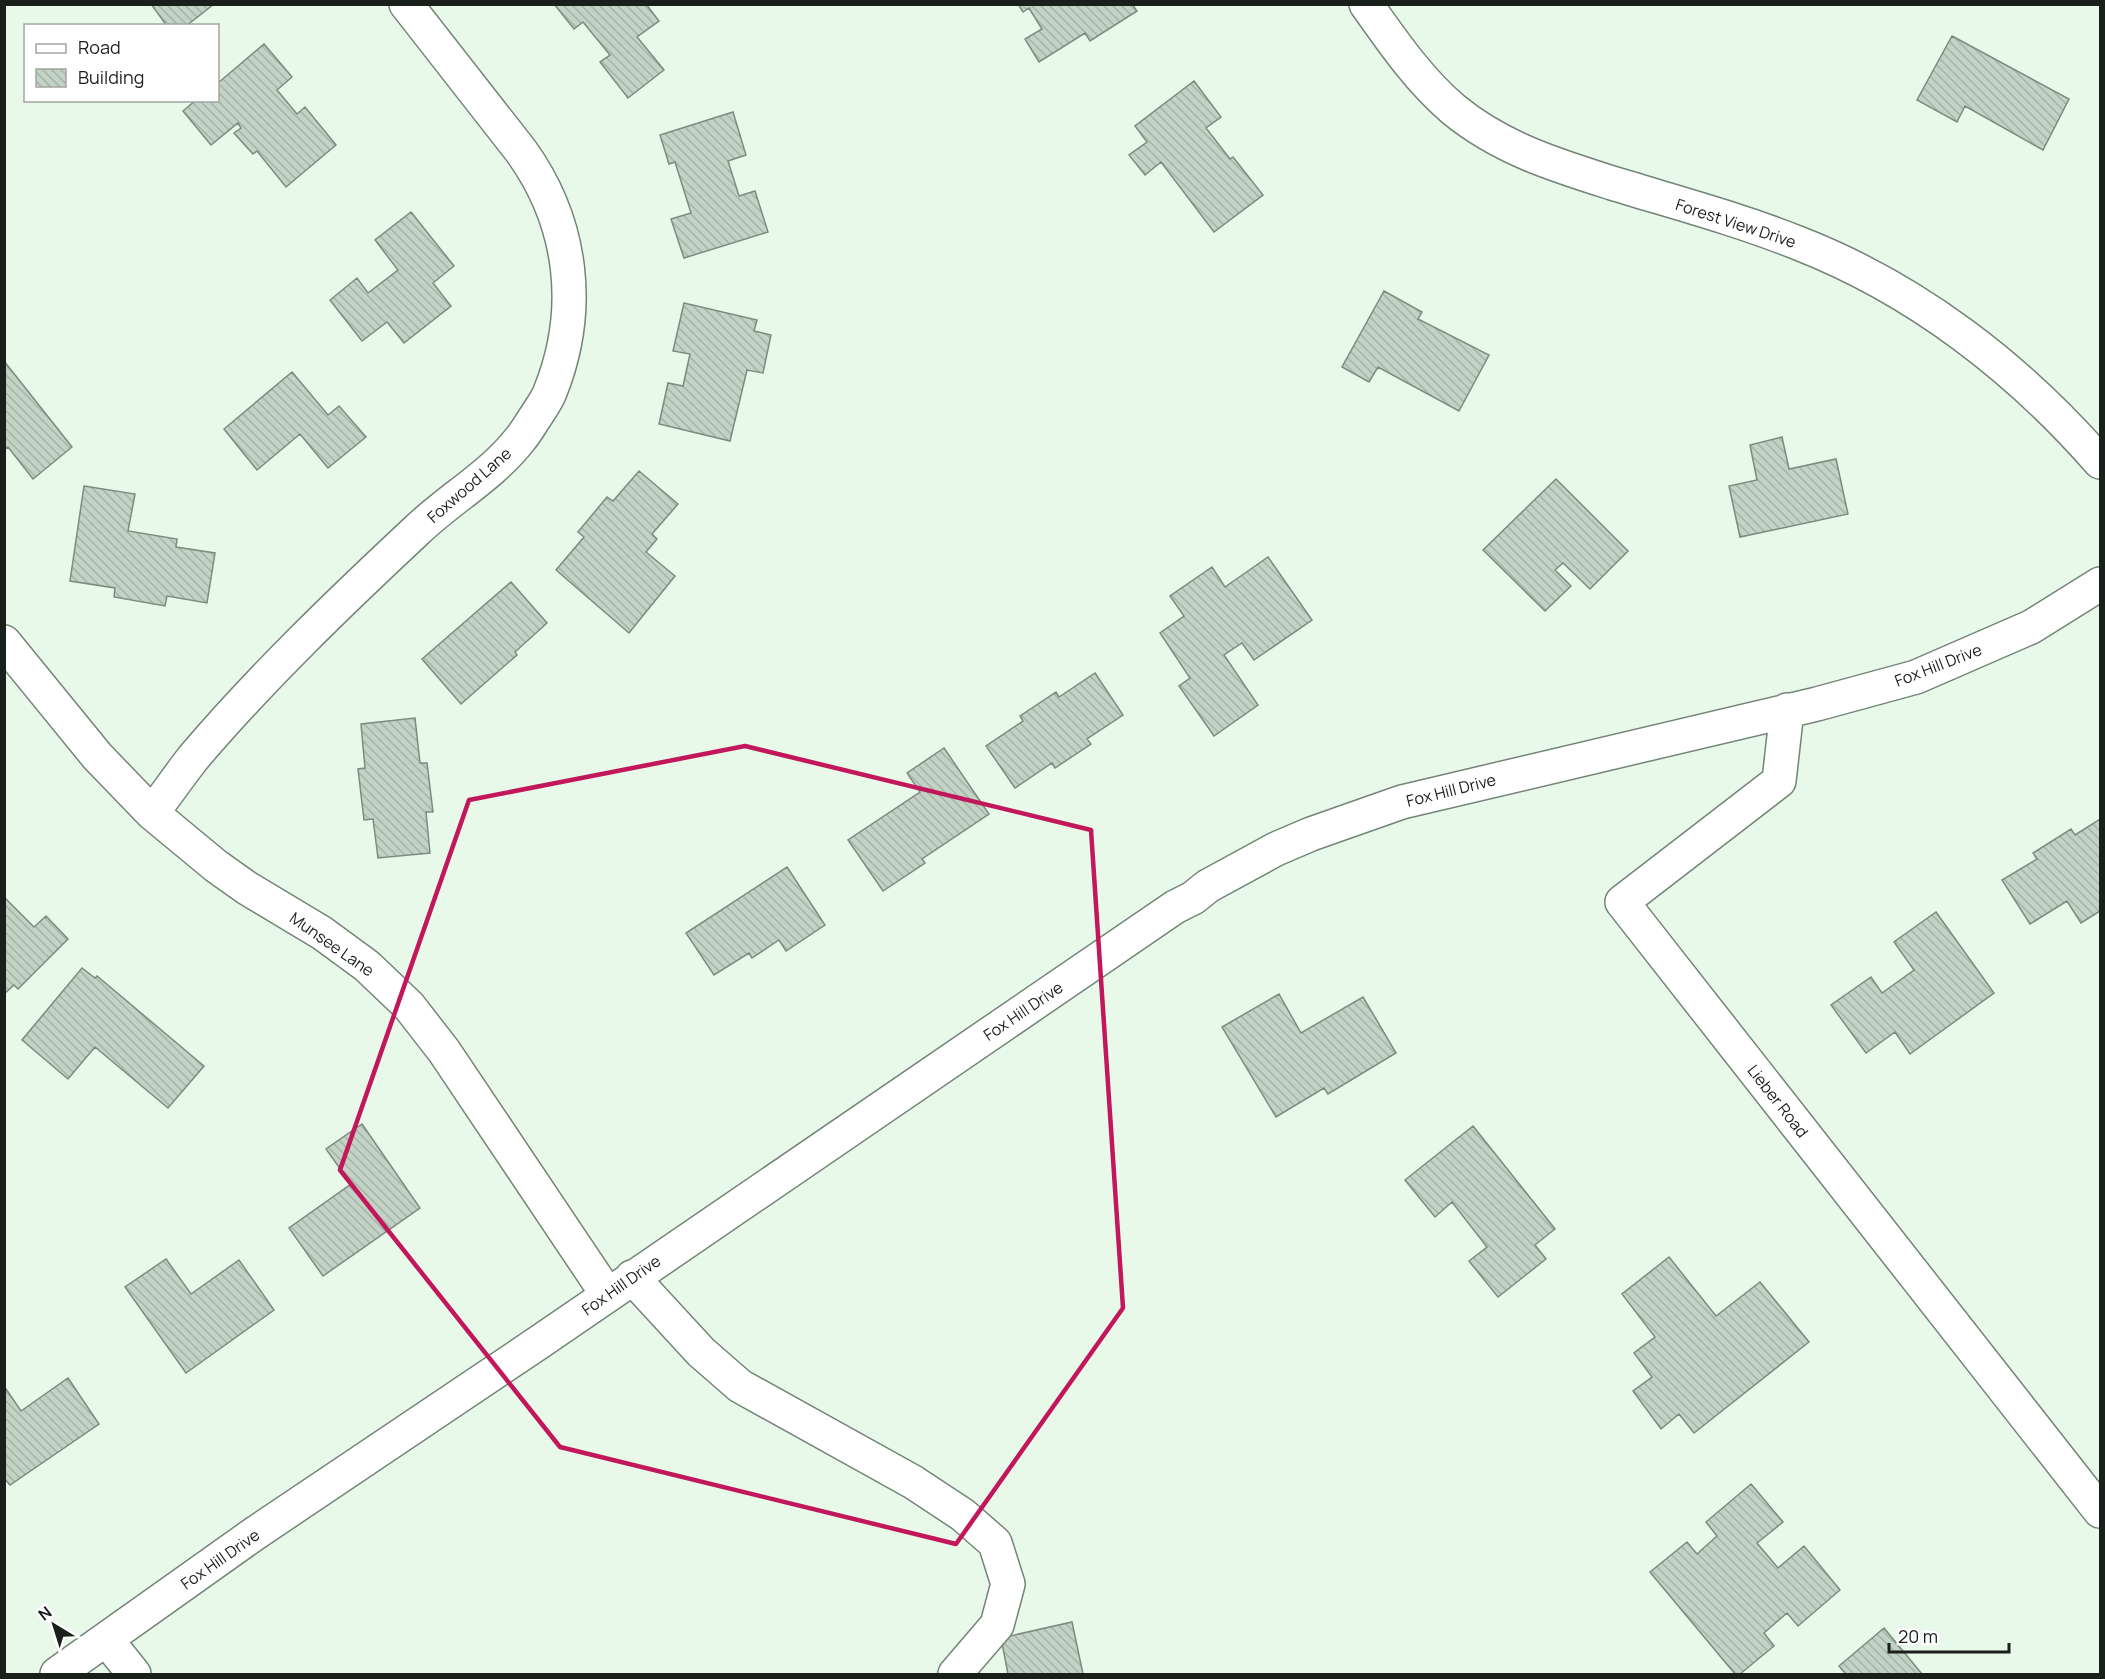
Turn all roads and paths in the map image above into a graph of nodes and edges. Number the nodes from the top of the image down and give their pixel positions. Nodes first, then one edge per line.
1 (406, 4) edge
2 (1366, 4) edge
3 (2100, 462) edge
4 (2100, 584) edge
5 (4, 642) edge
6 (1787, 710) junction
7 (152, 813) junction
8 (620, 1285) junction
9 (2100, 1511) edge
10 (106, 1640) junction
11 (57, 1674) edge
12 (134, 1674) edge
13 (955, 1674) edge

1 - 7 street, Foxwood Lane
2 - 3 street, Forest View Drive
4 - 6 street, Fox Hill Drive
5 - 7 street, Munsee Lane
6 - 8 street, Fox Hill Drive
6 - 9 street, Lieber Road
7 - 8 street, Munsee Lane
8 - 10 street, Fox Hill Drive
8 - 13 street, Munsee Lane
10 - 11 street, Fox Hill Drive
10 - 12 street

